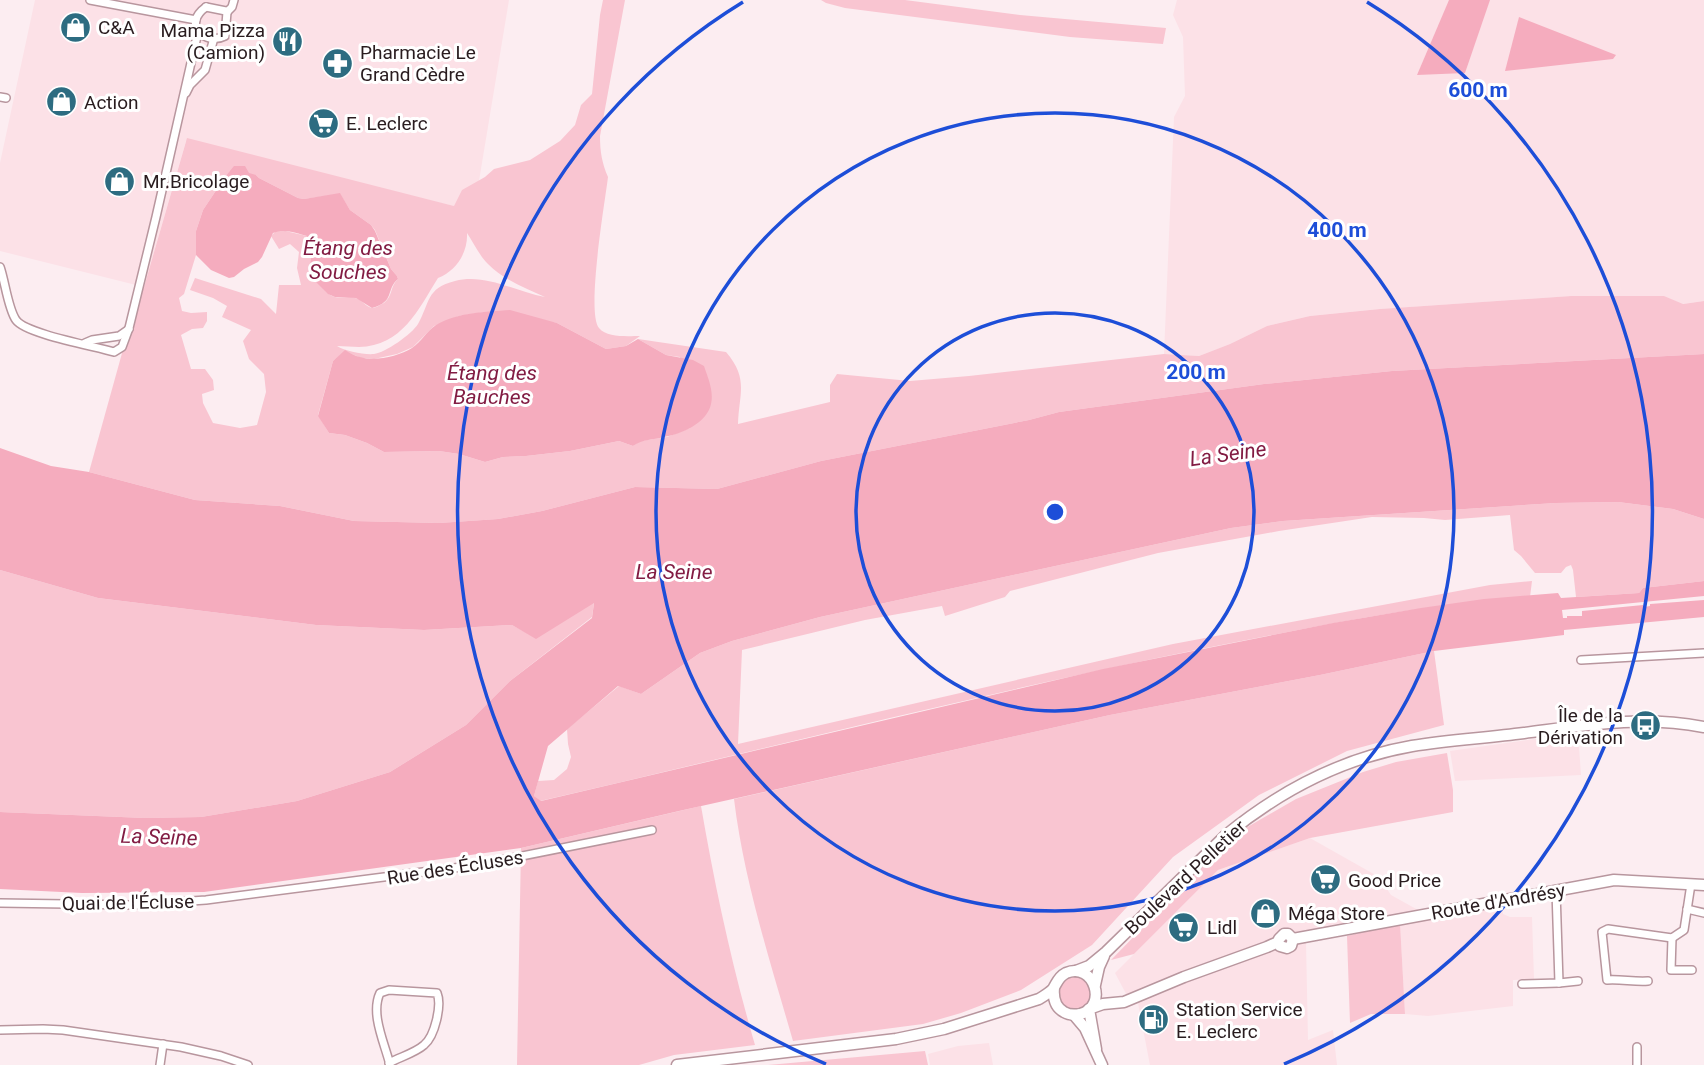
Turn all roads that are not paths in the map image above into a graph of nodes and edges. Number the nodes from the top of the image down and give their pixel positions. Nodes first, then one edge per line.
1 (90, 0) edge
2 (233, 0) edge
3 (206, 4) edge
4 (227, 12) junction
5 (196, 20) junction
6 (198, 32) junction
7 (214, 38) junction
8 (184, 97) junction
9 (0, 267) edge
10 (129, 328) junction
11 (84, 344) junction
12 (1704, 653) edge
13 (1581, 660) dead end
14 (1704, 725) edge
15 (652, 830) dead end
16 (1691, 884) junction
17 (1704, 885) edge
18 (1556, 891) junction
19 (256, 894) joint
20 (0, 903) edge
21 (1687, 909) junction
22 (1704, 913) edge
23 (1672, 938) junction
24 (1106, 952) junction
25 (1692, 970) dead end
26 (1076, 971) junction
27 (1578, 981) dead end
28 (1648, 981) dead end
29 (1559, 983) junction
30 (1522, 984) dead end
31 (1095, 986) junction
32 (1054, 988) junction
33 (1117, 1003) junction
34 (1057, 1006) junction
35 (1090, 1009) junction
36 (1074, 1015) junction
37 (0, 1030) edge
38 (163, 1044) junction
39 (1637, 1047) dead end
40 (1096, 1049) junction
41 (390, 1064) edge
42 (160, 1065) edge
43 (248, 1065) edge
44 (677, 1065) edge
45 (712, 1065) edge
46 (1102, 1065) edge
47 (1637, 1065) edge

1 - 5 street
2 - 4 street
3 - 4 street
3 - 5 street
4 - 7 street
5 - 6 street
6 - 7 street
6 - 8 street
7 - 8 street
8 - 10 street
9 - 11 street
10 - 11 street
10 - 11 street
12 - 13 street
14 - 24 main road, Boulevard Pelletier
15 - 19 street, Rue des Écluses
16 - 17 main road, Route d'Andrésy
16 - 18 main road, Route d'Andrésy
16 - 21 street
18 - 29 street
18 - 33 main road, Route d'Andrésy
19 - 20 street, Quai de l'Écluse
21 - 22 street
21 - 23 street
23 - 25 street
23 - 28 street
24 - 26 main road, Boulevard Pelletier
24 - 31 main road, Boulevard Pelletier
26 - 31 main road
26 - 32 main road
27 - 29 street
29 - 30 street
31 - 33 main road
31 - 35 main road
32 - 34 main road
32 - 44 main road
33 - 35 main road, Route d'Andrésy
34 - 36 main road
34 - 45 main road
35 - 36 main road
35 - 40 main road
36 - 40 main road
37 - 38 street
38 - 42 street
38 - 43 street
39 - 47 street
40 - 46 main road
41 - 41 street

